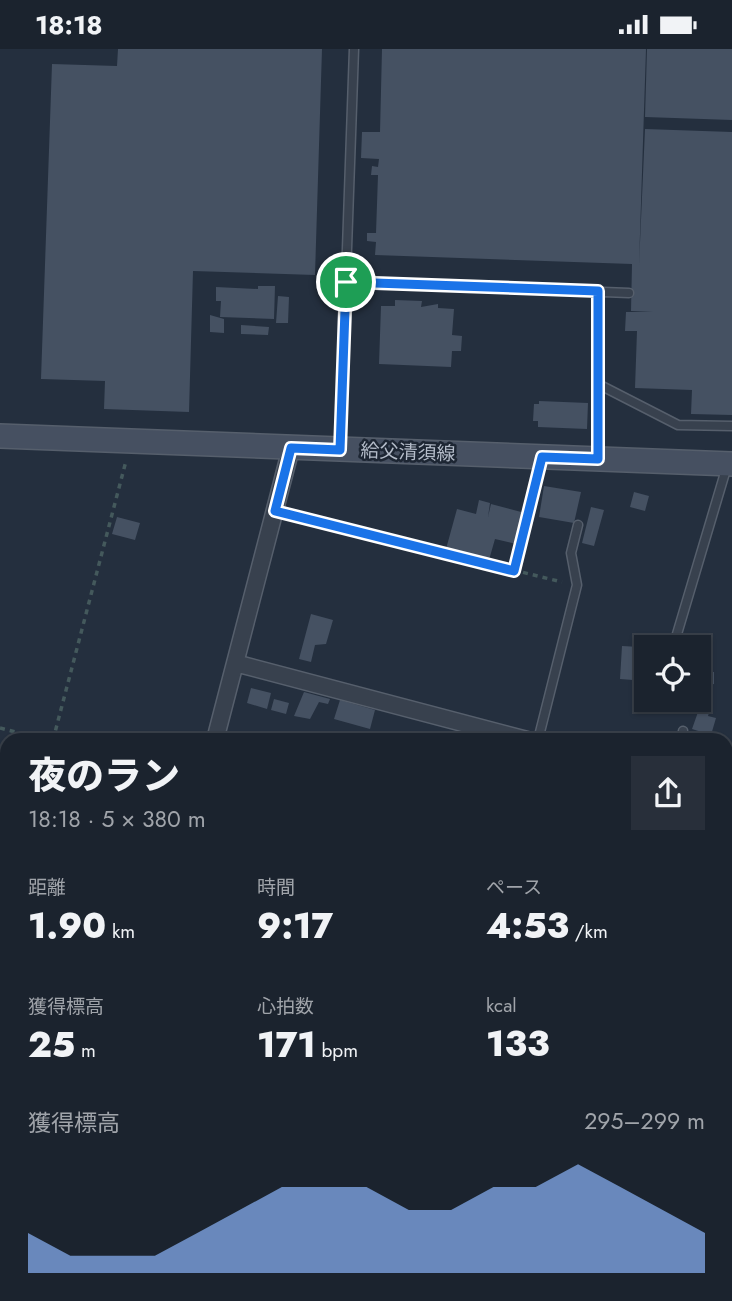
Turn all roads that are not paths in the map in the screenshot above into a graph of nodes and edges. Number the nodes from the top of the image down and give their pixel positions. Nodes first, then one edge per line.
1 (355, 49) edge
2 (346, 282) junction
3 (598, 291) junction
4 (629, 293) dead end
5 (598, 384) junction
6 (732, 426) edge
7 (0, 436) edge
8 (291, 448) junction
9 (340, 450) junction
10 (598, 459) junction
11 (730, 464) edge
12 (578, 525) dead end
13 (677, 634) dead end
14 (235, 663) junction
15 (217, 733) edge
16 (500, 733) edge
17 (540, 733) edge

1 - 2 lane
2 - 3 lane
2 - 9 lane
3 - 4 lane
3 - 5 lane
5 - 6 lane
5 - 10 lane
7 - 8 main road, 給父清須線
8 - 9 main road, 給父清須線
8 - 14 street
9 - 10 main road, 給父清須線
10 - 11 main road, 給父清須線
11 - 13 lane
12 - 17 lane
14 - 15 street
14 - 16 street

